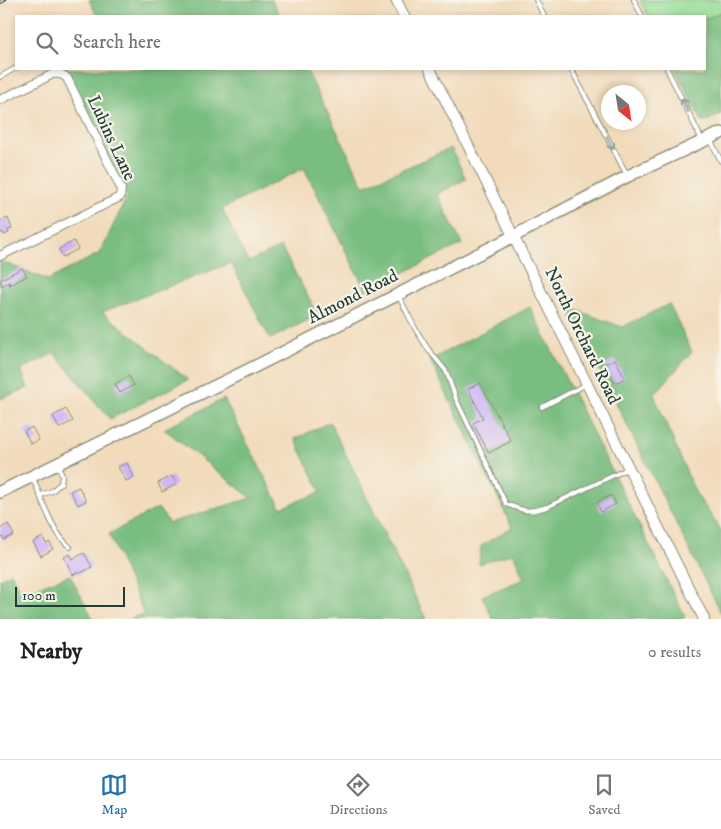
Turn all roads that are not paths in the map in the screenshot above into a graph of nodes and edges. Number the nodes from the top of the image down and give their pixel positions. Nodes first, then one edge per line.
1 (396, 0) edge
2 (536, 0) edge
3 (634, 0) edge
4 (404, 15) edge
5 (544, 15) edge
6 (642, 15) edge
7 (15, 69) edge
8 (431, 70) edge
9 (572, 70) edge
10 (669, 70) edge
11 (58, 71) edge
12 (0, 77) edge
13 (0, 100) edge
14 (721, 133) edge
15 (706, 140) junction
16 (721, 161) edge
17 (628, 176) junction
18 (514, 236) junction
19 (0, 256) edge
20 (398, 294) junction
21 (587, 384) junction
22 (542, 407) dead end
23 (58, 463) junction
24 (629, 468) junction
25 (32, 476) junction
26 (0, 492) edge
27 (41, 495) junction
28 (70, 547) dead end
29 (704, 619) edge

1 - 4 street
2 - 5 lane
3 - 6 lane
7 - 12 lane
8 - 18 street, North Orchard Road
9 -> 17 lane
15 -> 10 lane
11 - 13 street
11 - 19 street, Lubins Lane
14 - 15 main road, Almond Road
15 - 16 lane
15 - 17 main road, Almond Road
17 - 18 main road, Almond Road
18 - 20 main road, Almond Road
18 - 21 street, North Orchard Road
20 - 23 main road, Almond Road
20 - 24 lane
21 - 22 lane
21 - 24 street, North Orchard Road
23 - 25 main road, Almond Road
23 - 27 lane
24 - 29 street, North Orchard Road
25 - 26 main road, Almond Road
25 - 27 lane
27 - 28 lane

